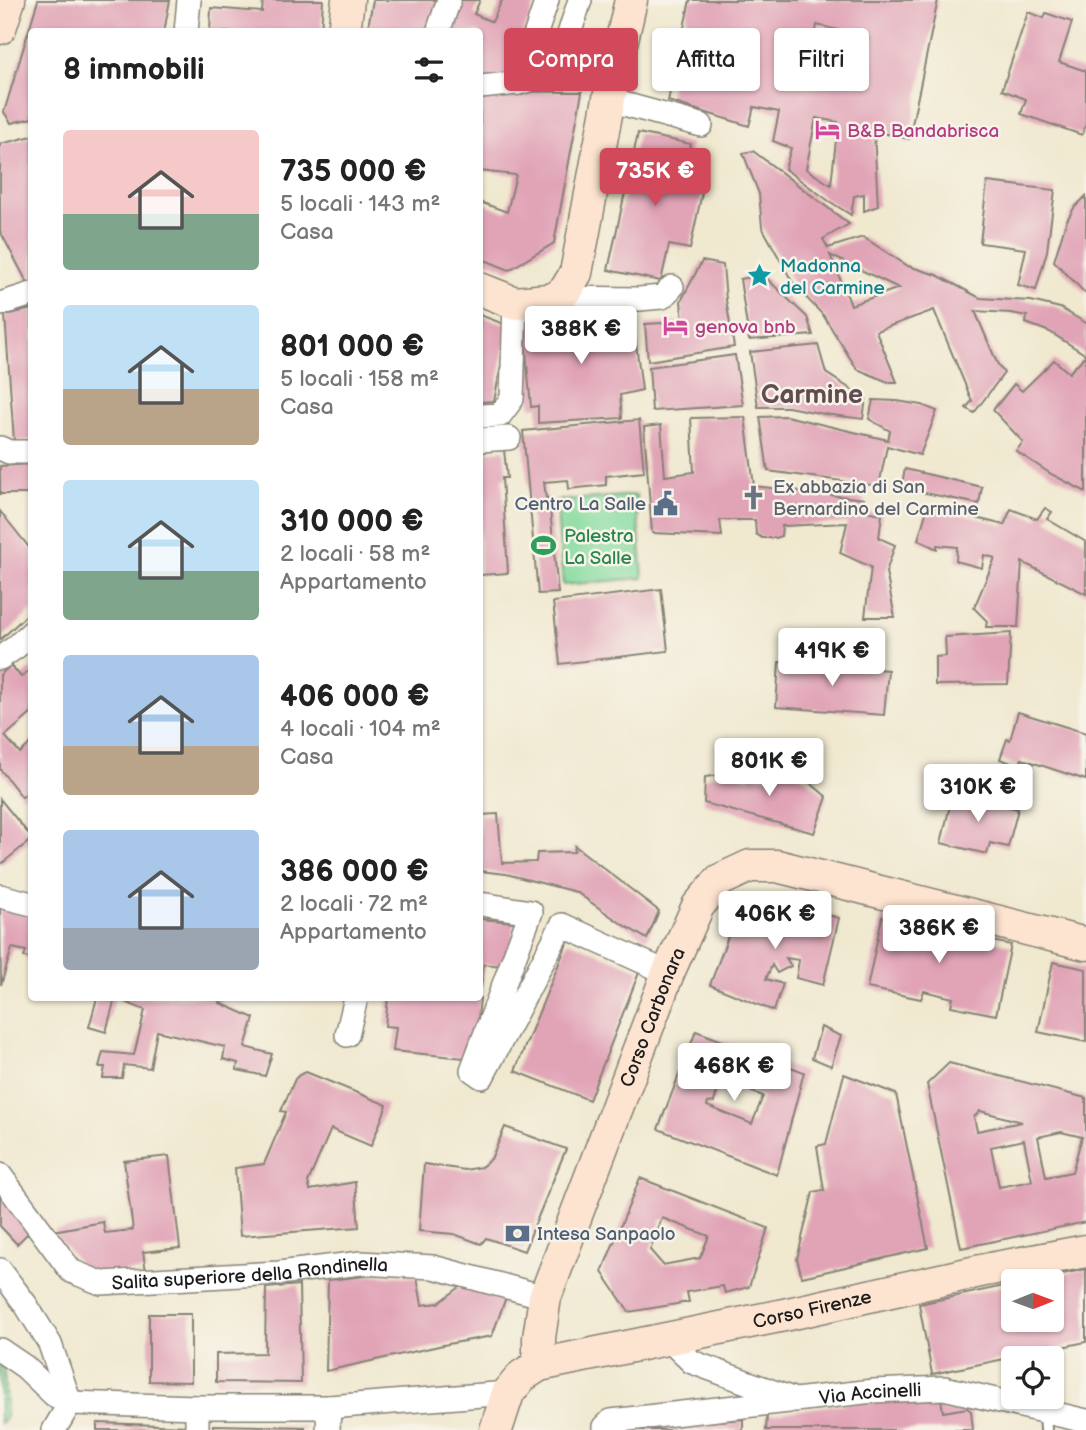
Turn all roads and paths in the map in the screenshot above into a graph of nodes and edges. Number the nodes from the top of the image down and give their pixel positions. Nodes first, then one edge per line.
1 (9, 0) edge
2 (189, 0) edge
3 (348, 0) edge
4 (449, 0) edge
5 (547, 0) edge
6 (580, 0) edge
7 (631, 0) edge
8 (0, 28) edge
9 (186, 28) edge
10 (344, 28) edge
11 (439, 28) edge
12 (538, 28) edge
13 (571, 28) edge
14 (504, 85) edge
15 (483, 87) edge
16 (609, 100) junction
17 (701, 125) dead end
18 (672, 287) dead end
19 (483, 290) edge
20 (28, 295) edge
21 (556, 298) junction
22 (515, 303) junction
23 (0, 304) edge
24 (483, 416) edge
25 (509, 438) dead end
26 (483, 440) edge
27 (0, 448) edge
28 (28, 452) edge
29 (28, 636) edge
30 (0, 658) edge
31 (0, 896) edge
32 (28, 903) edge
33 (483, 904) edge
34 (1086, 944) edge
35 (668, 973) junction
36 (355, 1001) edge
37 (347, 1035) dead end
38 (0, 1175) edge
39 (1086, 1251) edge
40 (0, 1270) edge
41 (545, 1297) junction
42 (667, 1338) junction
43 (0, 1350) edge
44 (539, 1364) junction
45 (508, 1393) junction
46 (795, 1400) junction
47 (70, 1403) junction
48 (197, 1419) edge
49 (328, 1419) edge
50 (1046, 1421) edge
51 (1084, 1424) edge
52 (54, 1430) edge
53 (496, 1430) edge
54 (606, 1430) edge

1 - 8 street
2 - 9 street
3 - 10 street
4 - 11 street
5 - 12 street
6 - 13 street
7 - 16 street
14 - 15 street
16 - 17 street
16 - 21 street
18 - 21 street
19 - 22 street
20 - 23 street
21 - 22 street
22 - 24 street
25 - 26 street
27 - 28 street
29 - 30 street
31 - 32 street
33 - 35 street
34 - 35 street, Corso Carbonara
35 - 41 street, Corso Carbonara
36 - 37 street
38 - 41 street, Salita superiore della Rondinella
39 - 42 street, Corso Firenze
40 - 47 street
41 - 44 street, Corso Carbonara
42 - 44 street, Corso Firenze
42 - 46 street, Via Accinelli
43 - 47 street
44 - 45 street
45 - 49 street
45 - 53 street
46 - 50 street, Via Accinelli
46 - 54 street
47 - 48 street
47 - 52 street
48 - 49 street
50 - 51 street, Via Accinelli

